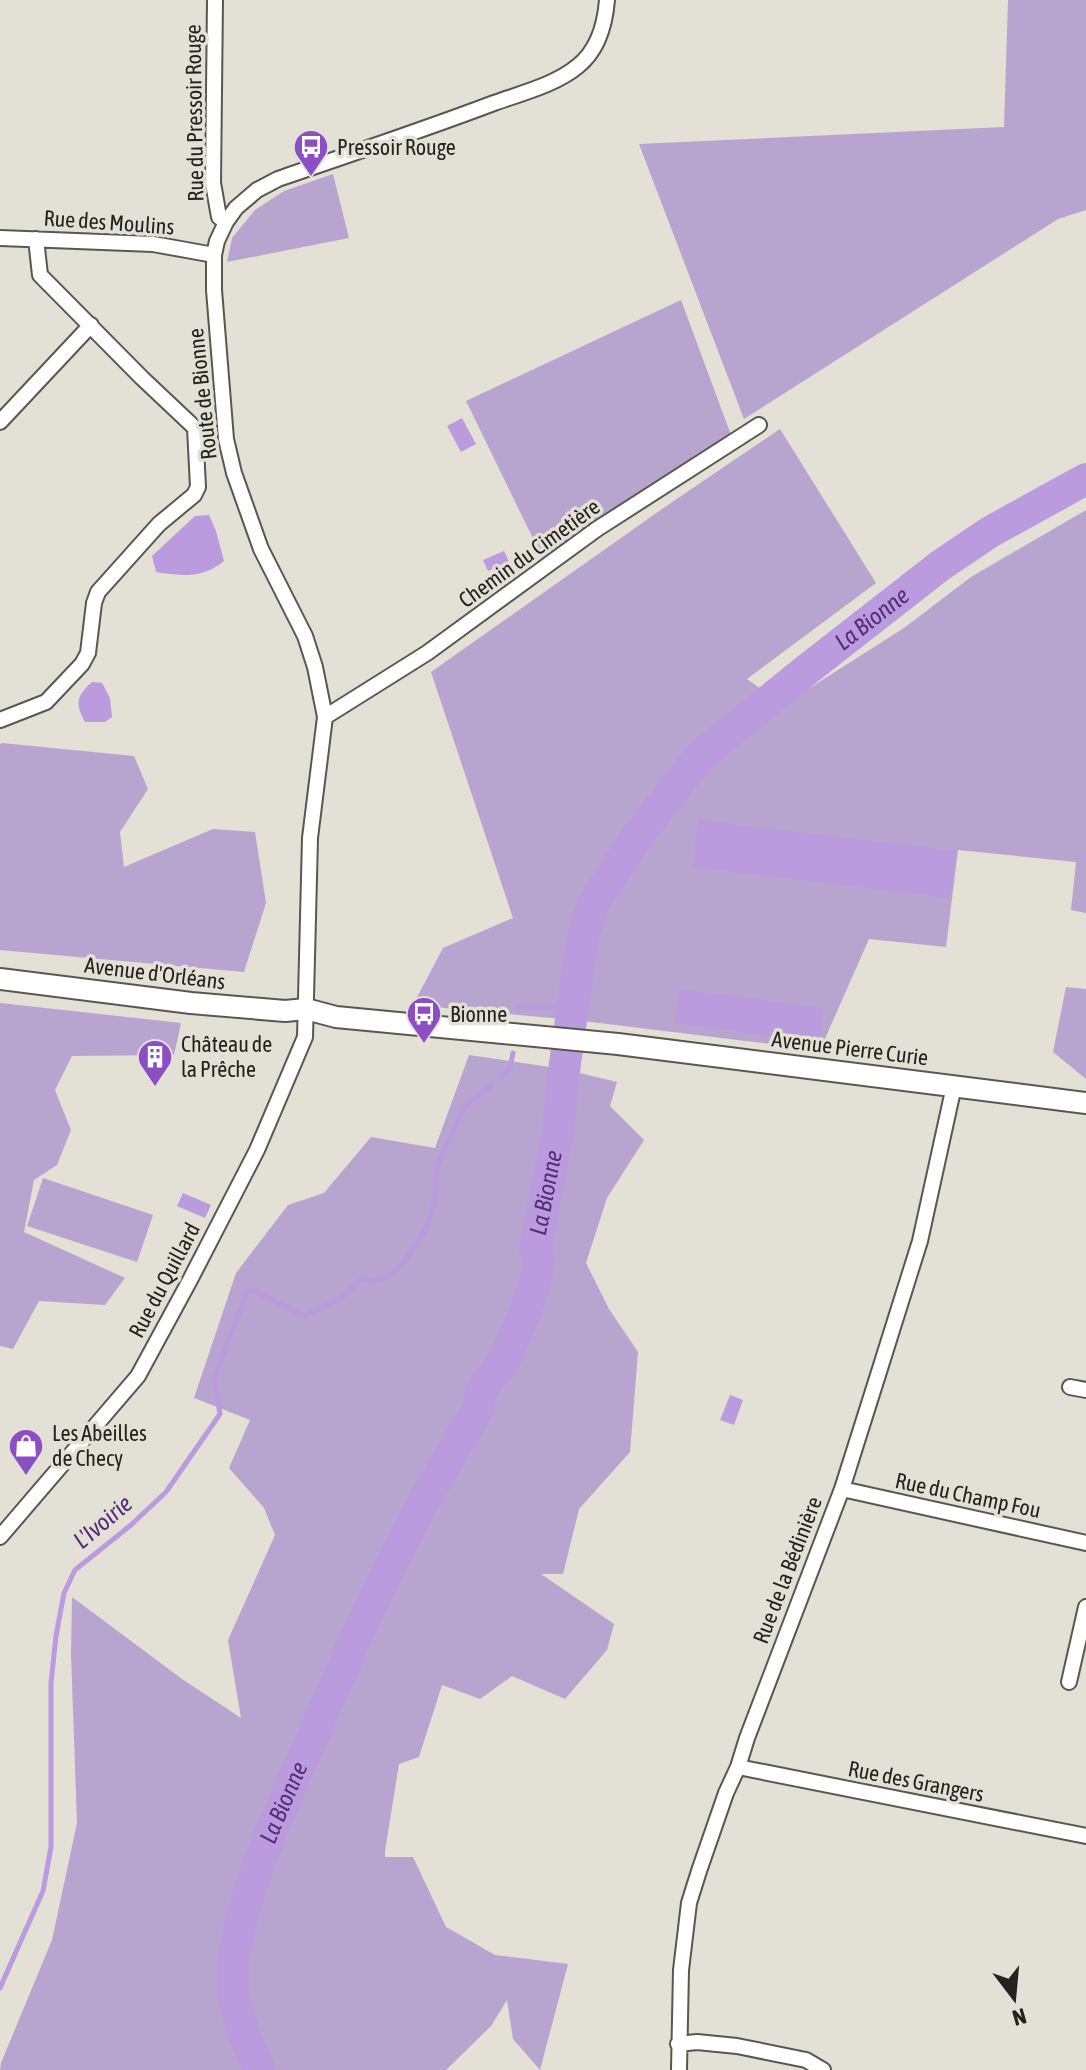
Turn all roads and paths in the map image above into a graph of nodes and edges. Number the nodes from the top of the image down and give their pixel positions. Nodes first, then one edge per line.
1 (215, 0) edge
2 (607, 0) edge
3 (226, 222) junction
4 (0, 238) edge
5 (36, 239) junction
6 (214, 255) junction
7 (91, 325) junction
8 (0, 422) edge
9 (759, 425) dead end
10 (325, 717) junction
11 (0, 720) edge
12 (0, 979) edge
13 (306, 1009) junction
14 (543, 1036) joint
15 (954, 1086) junction
16 (1086, 1103) edge
17 (1070, 1387) dead end
18 (1086, 1390) edge
19 (842, 1489) junction
20 (0, 1537) edge
21 (1086, 1543) edge
22 (1086, 1607) edge
23 (1069, 1682) dead end
24 (738, 1767) junction
25 (1086, 1836) edge
26 (678, 2044) junction
27 (679, 2070) edge
28 (823, 2070) edge

1 - 3 street, Rue du Pressoir Rouge
2 - 3 street, Route de Bionne
3 - 6 street, Route de Bionne
4 - 5 street, Rue des Moulins
5 - 6 street, Rue des Moulins
5 - 7 street
6 - 10 street, Route de Bionne
7 - 8 street
7 - 11 street
9 - 10 street, Chemin du Cimetière
10 - 13 street, Route de Bionne
12 - 13 main road, Avenue d'Orléans
13 - 14 main road, Avenue d'Orléans
13 - 20 street, Rue du Quillard
14 - 15 main road, Avenue Pierre Curie
15 - 16 main road, Avenue Pierre Curie
15 - 19 street, Rue de la Bédinière
17 - 18 street
19 - 21 street, Rue du Champ Fou
19 - 24 street, Rue de la Bédinière
22 - 23 street
24 - 25 street, Rue des Grangers
24 - 26 street, Rue de la Bédinière
26 - 27 street, Rue de la Bédinière
26 - 28 street

